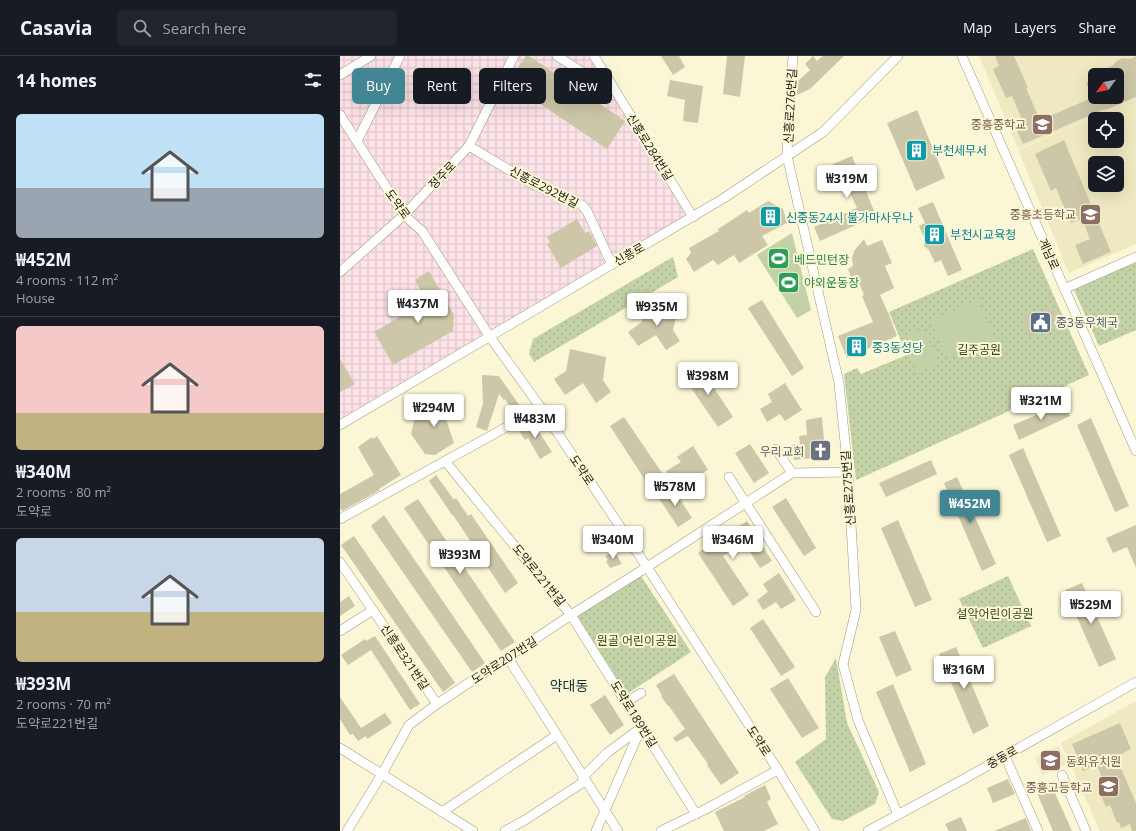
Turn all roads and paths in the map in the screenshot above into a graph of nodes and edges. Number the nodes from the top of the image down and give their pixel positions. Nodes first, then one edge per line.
1 (371, 56) edge
2 (400, 56) edge
3 (514, 56) edge
4 (556, 56) edge
5 (594, 56) edge
6 (898, 56) edge
7 (962, 56) edge
8 (793, 57) edge
9 (576, 68) edge
10 (601, 68) edge
11 (340, 75) edge
12 (612, 85) edge
13 (340, 115) edge
14 (357, 141) junction
15 (470, 146) junction
16 (787, 156) junction
17 (404, 215) junction
18 (693, 217) junction
19 (1136, 257) edge
20 (612, 265) junction
21 (340, 272) edge
22 (1064, 289) junction
23 (490, 337) junction
24 (541, 408) junction
25 (340, 425) edge
26 (776, 448) dead end
27 (1136, 451) edge
28 (445, 461) junction
29 (848, 472) junction
30 (792, 473) junction
31 (728, 477) dead end
32 (745, 503) junction
33 (340, 519) edge
34 (340, 562) edge
35 (647, 567) junction
36 (373, 610) junction
37 (816, 612) dead end
38 (571, 615) junction
39 (340, 631) edge
40 (508, 658) junction
41 (1136, 682) edge
42 (641, 693) dead end
43 (626, 702) junction
44 (437, 704) junction
45 (642, 727) junction
46 (557, 735) junction
47 (340, 748) edge
48 (1005, 756) junction
49 (778, 770) junction
50 (382, 774) junction
51 (1062, 775) dead end
52 (584, 777) junction
53 (605, 811) junction
54 (442, 812) junction
55 (696, 814) junction
56 (898, 815) junction
57 (347, 831) edge
58 (473, 831) edge
59 (505, 831) edge
60 (596, 831) edge
61 (618, 831) edge
62 (663, 831) edge
63 (815, 831) edge
64 (868, 831) edge
65 (1038, 831) edge
66 (1086, 831) edge

1 - 11 street
2 - 14 street
3 - 15 street, 정주로
4 - 9 street
5 - 10 street, 신흥로284번길
6 - 16 street, 신흥로
7 - 22 street, 계남로
8 - 16 street, 신흥로276번길
12 - 18 street, 신흥로284번길
13 - 14 street, 도약로
14 - 17 street, 도약로
15 - 17 street, 정주로
15 - 20 street, 신흥로292번길
16 - 18 street, 신흥로
16 - 29 street, 신흥로275번길
17 - 21 street, 정주로
17 - 23 street, 도약로
18 - 20 street, 신흥로
19 - 22 street
20 - 23 street, 신흥로
22 - 27 street, 계남로
23 - 24 street, 도약로
23 - 25 street, 신흥로
24 - 28 street
24 - 35 street, 도약로
26 - 30 street
28 - 33 street
28 - 38 street, 도약로221번길
29 - 30 street
29 - 56 street, 신흥로275번길
30 - 32 street, 도약로207번길
31 - 32 street
32 - 35 street, 도약로207번길
32 - 37 street
34 - 36 street, 신흥로321번길
35 - 38 street, 도약로207번길
35 - 49 street, 도약로
36 - 39 street
36 - 44 street, 신흥로321번길
38 - 40 street, 도약로207번길
38 - 43 street, 도약로189번길
40 - 44 street, 도약로207번길
40 - 46 street
41 - 48 street, 중동로
42 - 43 street
43 - 45 street, 도약로189번길
44 - 50 street, 도약로207번길
45 - 52 street
45 - 53 street
45 - 55 street, 도약로189번길
46 - 52 street
46 - 54 street
47 - 50 street
48 - 56 street, 중동로
48 - 65 street
49 - 55 street
49 - 63 street, 도약로
50 - 54 street
50 - 57 street, 도약로207번길
51 - 66 street
52 - 53 street
52 - 59 street
53 - 60 street
53 - 61 street
54 - 58 street
55 - 62 street
56 - 64 street, 중동로

